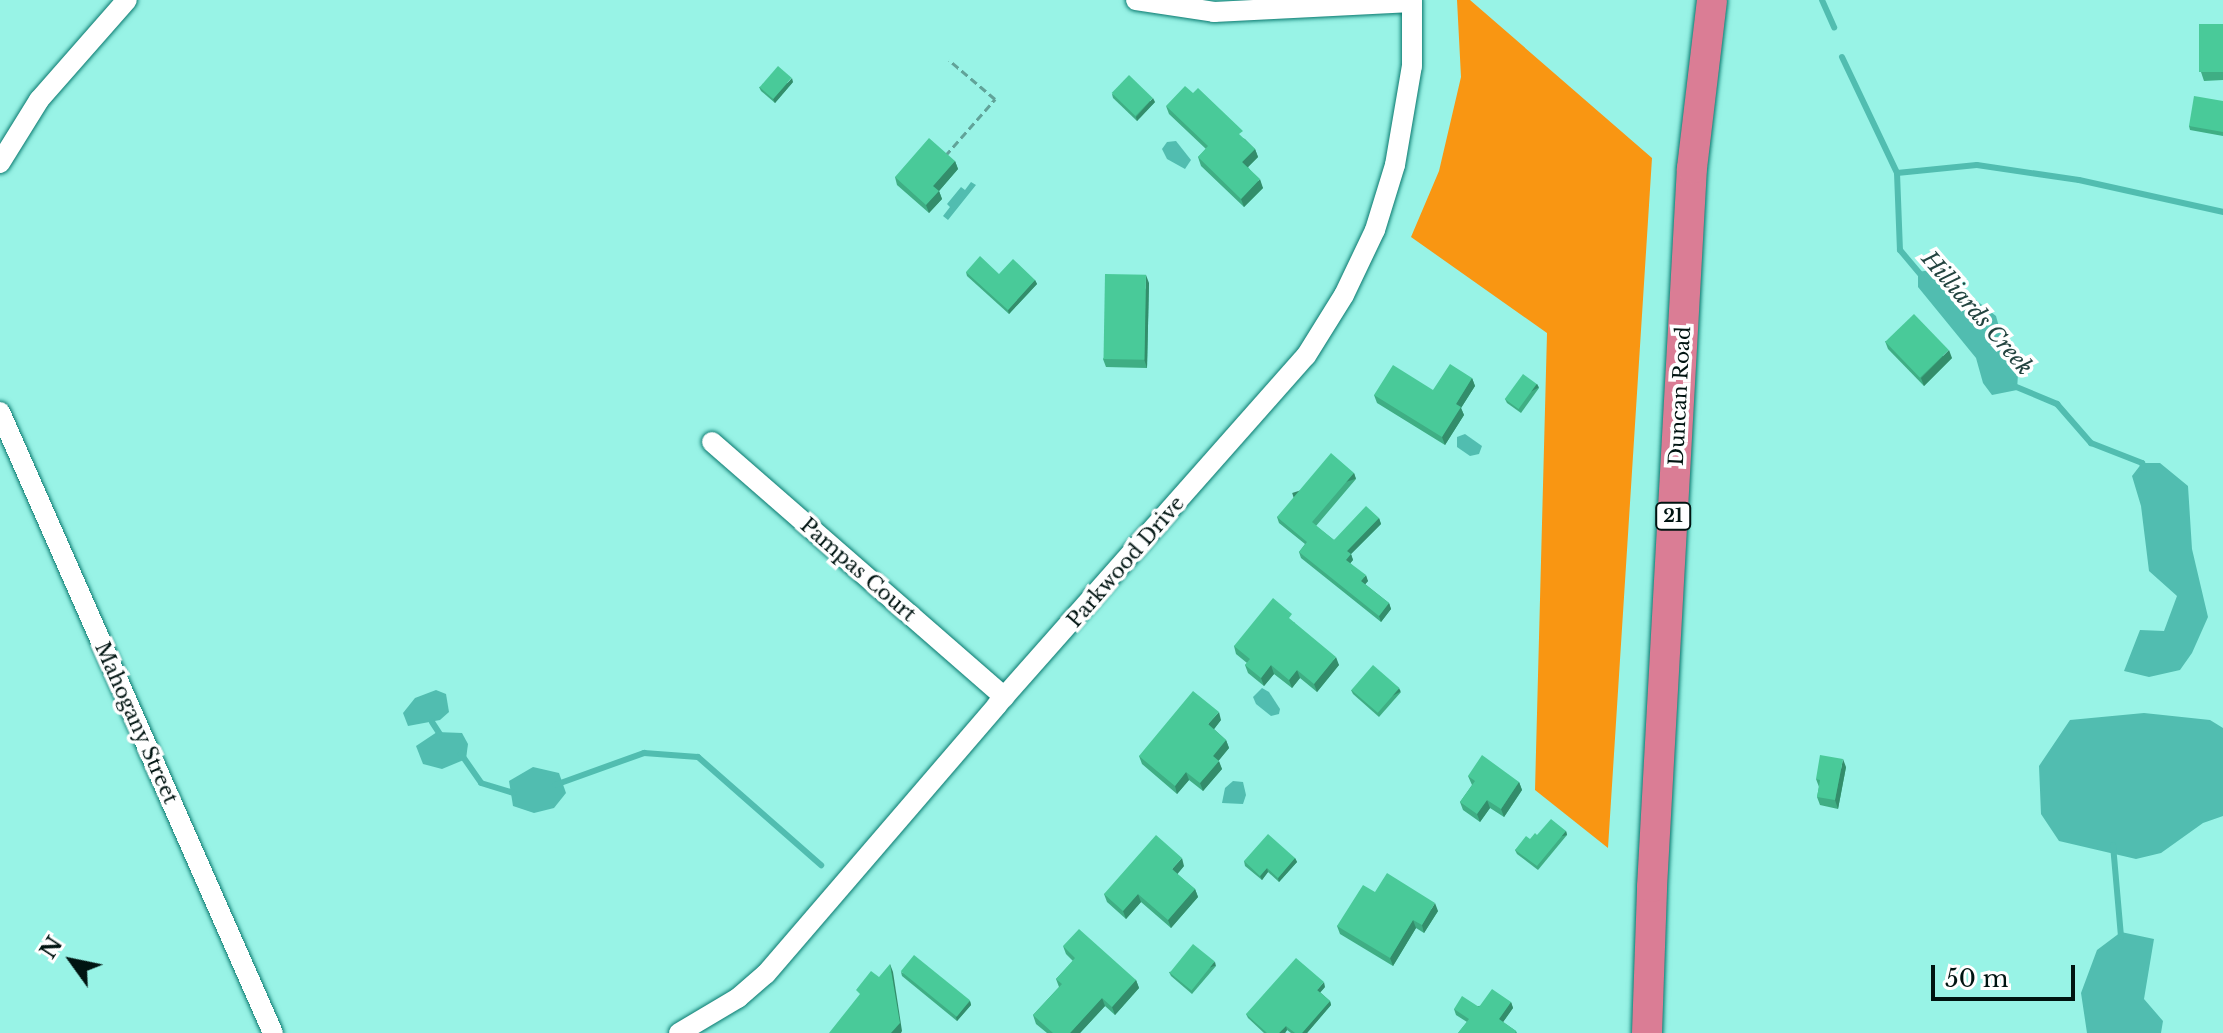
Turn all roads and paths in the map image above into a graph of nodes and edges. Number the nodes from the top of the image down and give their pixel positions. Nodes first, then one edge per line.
1 (127, 0) edge
2 (1136, 0) edge
3 (1712, 0) edge
4 (1412, 1) edge
5 (949, 60) dead end
6 (944, 157) edge
7 (0, 163) edge
8 (0, 412) edge
9 (712, 442) dead end
10 (1004, 697) junction
11 (273, 1033) edge
12 (679, 1033) edge
13 (1647, 1033) edge

1 - 7 street
2 - 4 street
3 - 13 highway, Duncan Road / 21
4 - 10 street, Parkwood Drive
5 - 6 path
8 - 11 street, Mahogany Street
9 - 10 street, Pampas Court
10 - 12 street, Parkwood Drive

